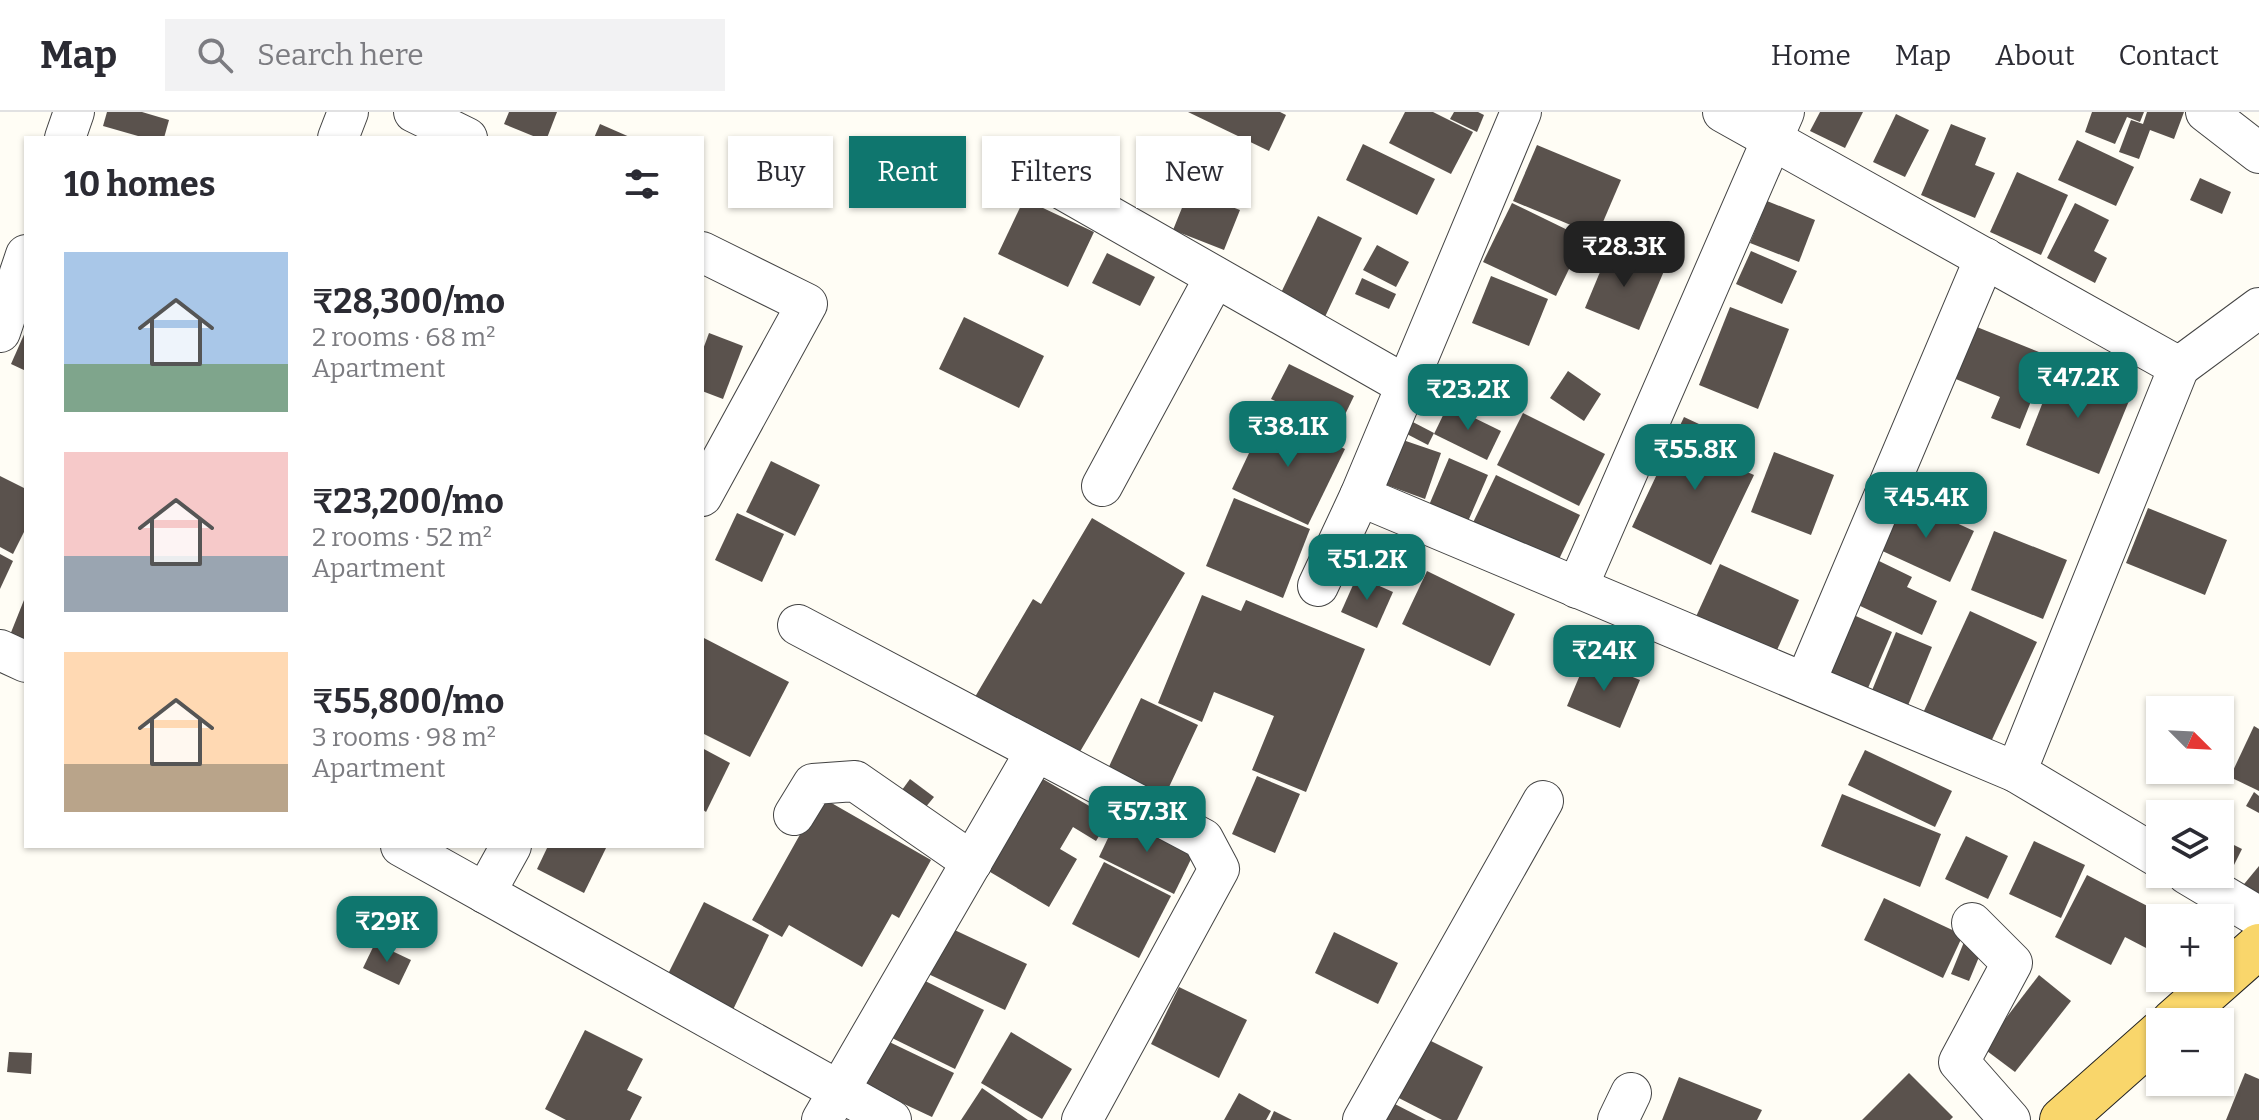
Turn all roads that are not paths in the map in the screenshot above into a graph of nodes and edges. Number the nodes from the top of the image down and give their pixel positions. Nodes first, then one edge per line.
1 (74, 112) edge
2 (348, 112) edge
3 (414, 112) edge
4 (1521, 112) edge
5 (1723, 112) edge
6 (2206, 112) edge
7 (1777, 125) edge
8 (66, 136) edge
9 (339, 136) edge
10 (463, 136) edge
11 (2259, 153) edge
12 (1095, 208) edge
13 (704, 253) edge
14 (1985, 258) junction
15 (24, 261) edge
16 (1215, 277) junction
17 (2259, 308) edge
18 (0, 332) edge
19 (2179, 367) junction
20 (1407, 386) junction
21 (1102, 486) dead end
22 (704, 492) edge
23 (1360, 496) junction
24 (1318, 586) dead end
25 (1577, 588) junction
26 (798, 625) dead end
27 (0, 650) edge
28 (24, 661) edge
29 (1805, 683) junction
30 (1036, 751) junction
31 (2016, 772) junction
32 (1543, 801) dead end
33 (794, 815) dead end
34 (405, 848) edge
35 (510, 848) edge
36 (2146, 850) edge
37 (972, 862) junction
38 (2210, 888) edge
39 (485, 893) junction
40 (2259, 917) edge
41 (1972, 923) dead end
42 (2259, 946) edge
43 (2189, 1008) edge
44 (2146, 1047) edge
45 (831, 1106) edge
46 (2077, 1116) edge
47 (891, 1120) edge
48 (1082, 1120) edge
49 (1363, 1120) edge
50 (2010, 1120) edge

1 - 8 street
2 - 9 street
3 - 10 street
4 - 20 street
5 - 7 street
6 - 11 street
7 - 14 street
7 - 25 street
12 - 16 street
13 - 22 street
14 - 19 street
14 - 29 street
15 - 18 street
16 - 20 street
16 - 21 street
17 - 19 street
19 - 31 street
20 - 23 street
23 - 24 street
23 - 25 street
25 - 29 street
26 - 30 street
27 - 28 street
29 - 31 street
30 - 37 street
30 - 48 street
31 - 36 street
32 - 49 street
33 - 37 street
34 - 39 street
35 - 39 street
37 - 45 street
38 - 40 street
39 - 45 street
41 - 50 street
42 - 43 main road
44 - 46 main road
45 - 47 street

